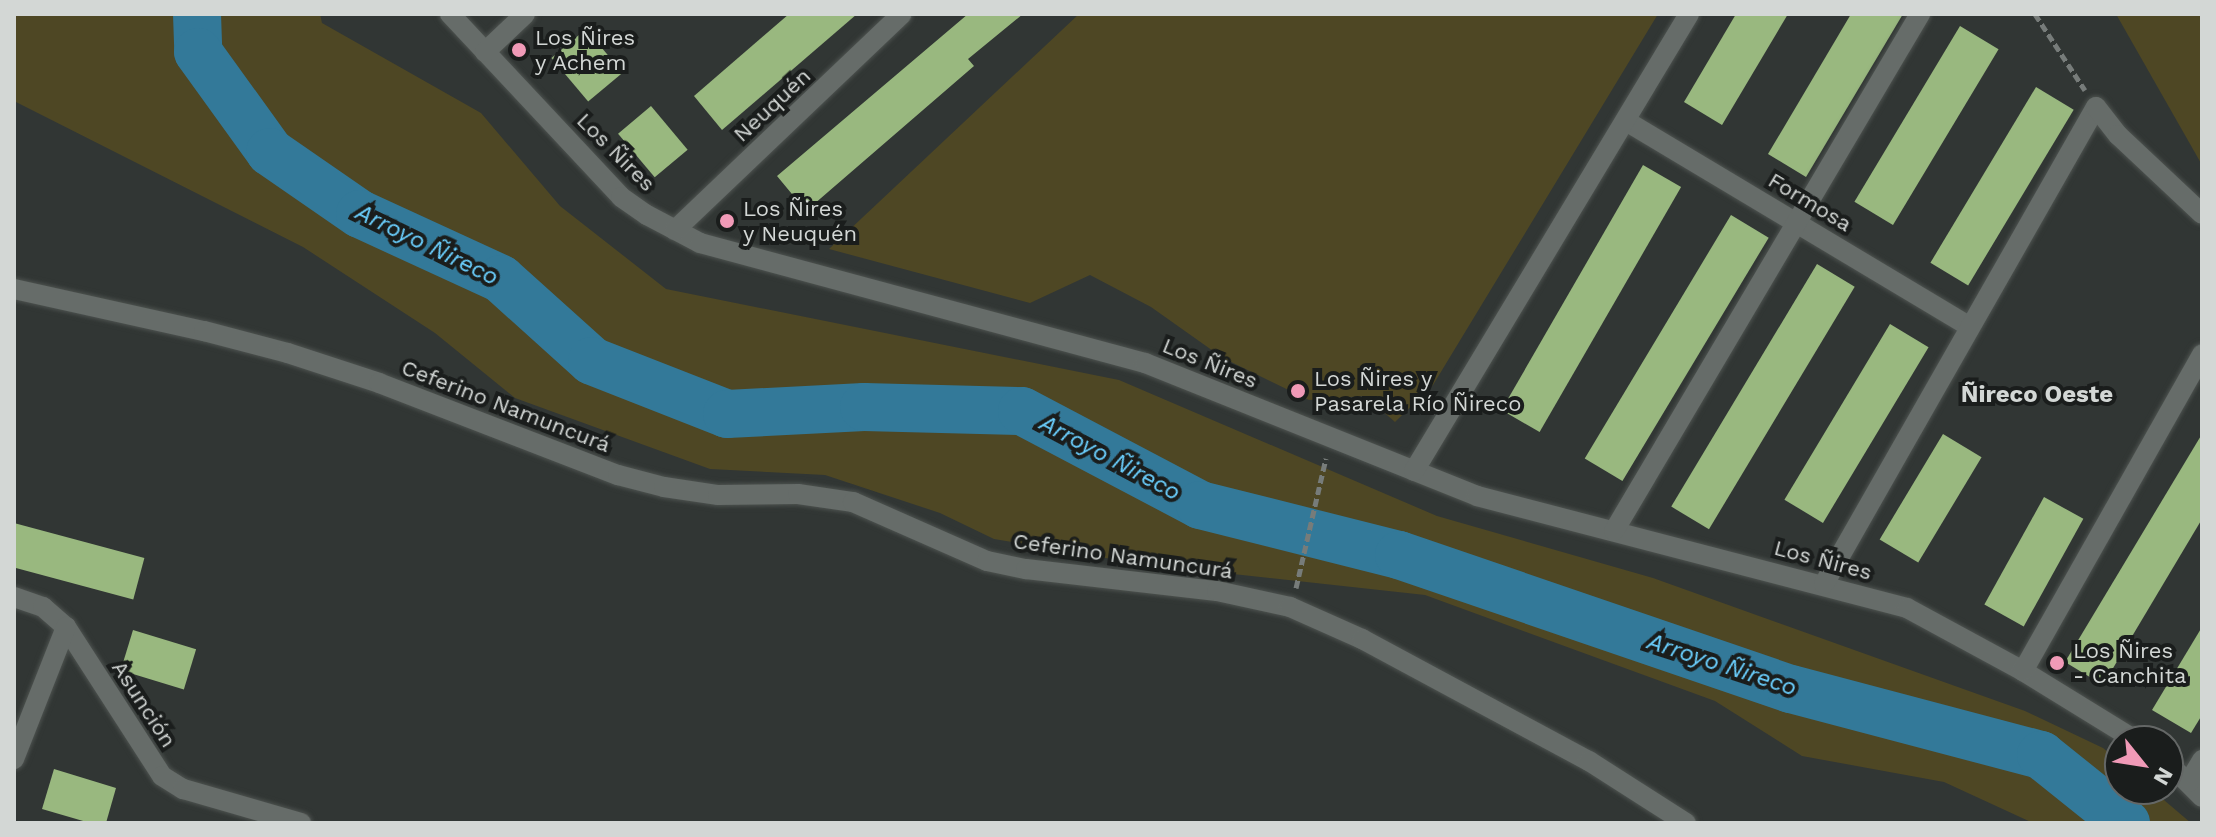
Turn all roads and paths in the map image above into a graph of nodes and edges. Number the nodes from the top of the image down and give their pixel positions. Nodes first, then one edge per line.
1 (450, 14) edge
2 (525, 14) edge
3 (902, 14) edge
4 (1689, 14) edge
5 (1920, 14) edge
6 (2035, 14) edge
7 (485, 52) junction
8 (2096, 107) junction
9 (1626, 121) junction
10 (2202, 214) edge
11 (1797, 221) junction
12 (675, 230) junction
13 (14, 289) edge
14 (1968, 326) junction
15 (2202, 354) edge
16 (1331, 437) junction
17 (1414, 471) junction
18 (1614, 531) junction
19 (1304, 560) dead end
20 (1824, 584) junction
21 (14, 597) edge
22 (66, 627) junction
23 (2023, 671) junction
24 (2111, 725) edge
25 (14, 759) edge
26 (2202, 760) edge
27 (2195, 790) edge
28 (301, 823) edge
29 (1686, 823) edge

1 - 7 street, Los Ñires
2 - 7 street
3 - 12 street, Neuquén
4 - 9 street
5 - 11 street
6 - 8 path
7 - 12 street, Los Ñires
8 - 10 street
8 - 14 street
9 - 11 street, Formosa
9 - 17 street
11 - 14 street, Formosa
11 - 18 street
12 - 16 street, Los Ñires
13 - 29 street, Ceferino Namuncurá
14 - 20 street
15 - 23 street
16 - 17 street, Los Ñires
16 - 19 path
17 - 18 street, Los Ñires
18 - 20 street, Los Ñires
20 - 23 street, Los Ñires
21 - 22 street, Asunción
22 - 25 street
22 - 28 street, Asunción
23 - 24 street, Los Ñires
26 - 27 street

